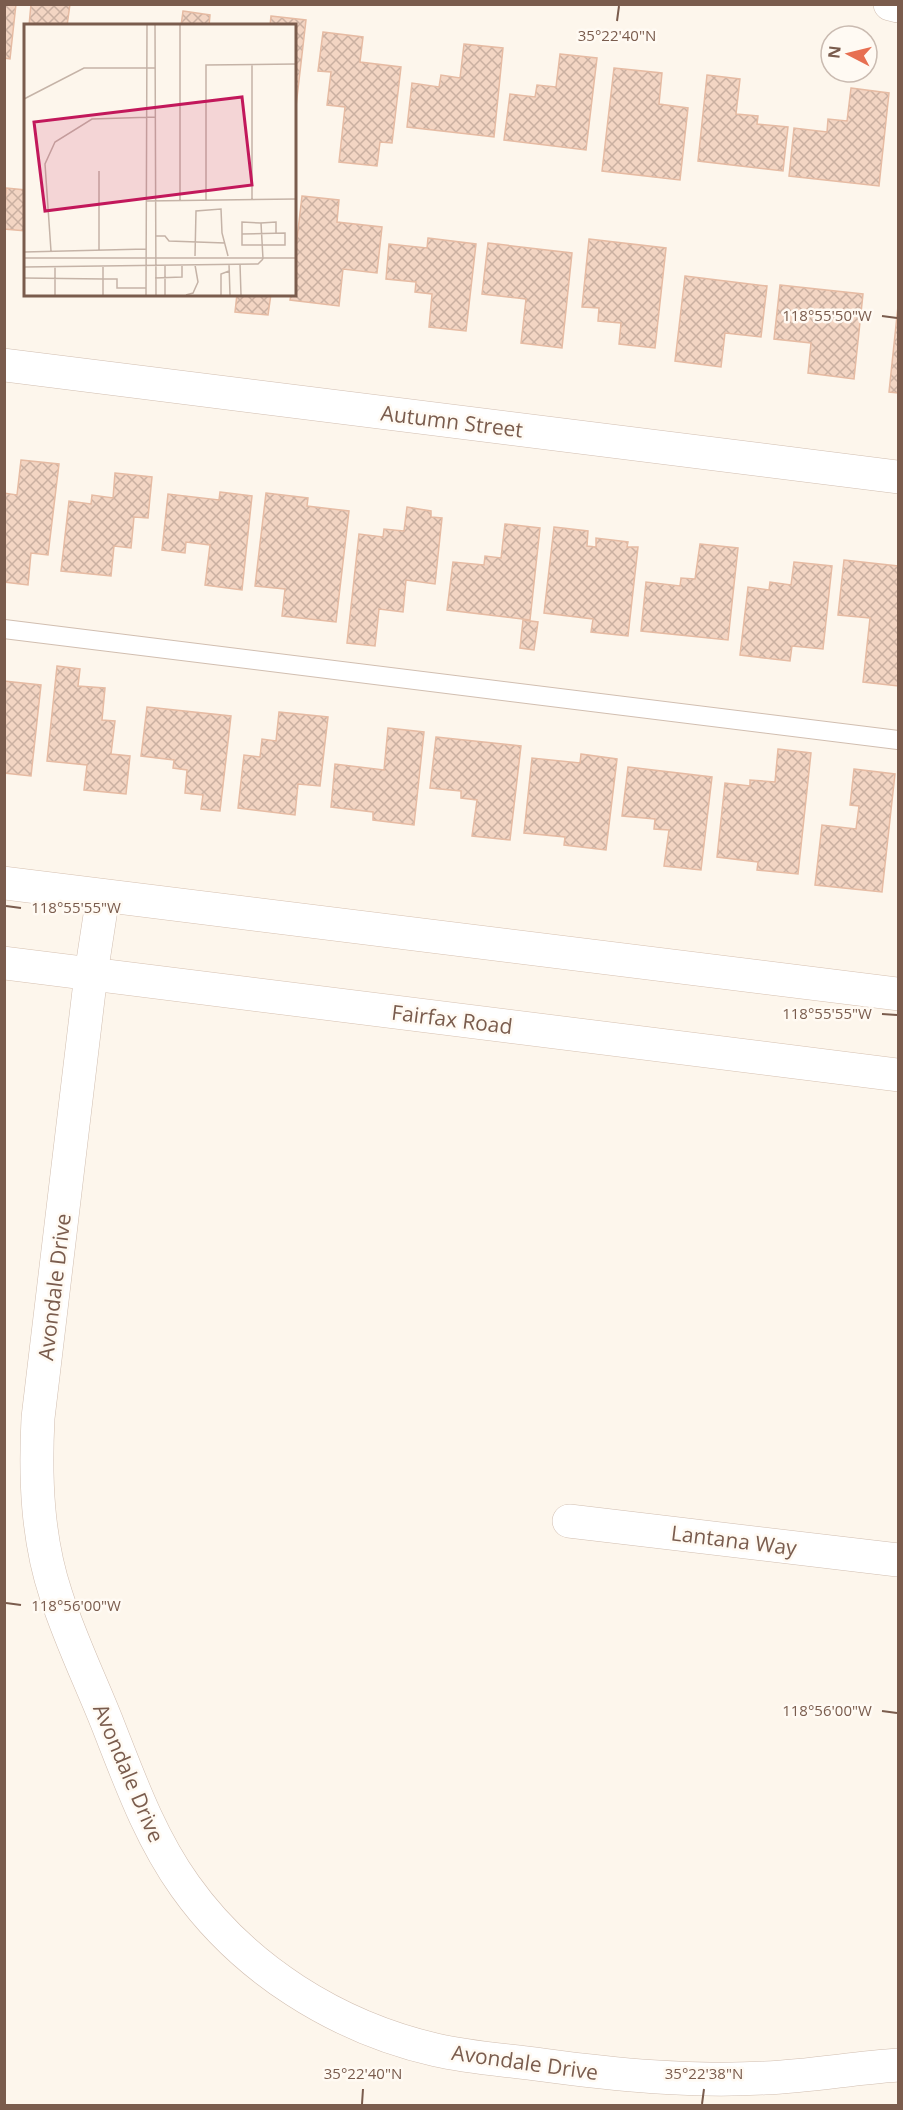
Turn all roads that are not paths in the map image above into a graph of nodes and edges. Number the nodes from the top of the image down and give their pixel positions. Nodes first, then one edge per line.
1 (890, 4) edge
2 (898, 6) edge
3 (4, 365) edge
4 (898, 477) edge
5 (4, 629) edge
6 (898, 740) edge
7 (4, 884) edge
8 (103, 896) junction
9 (4, 963) edge
10 (91, 974) junction
11 (898, 994) edge
12 (898, 1076) edge
13 (569, 1521) dead end
14 (898, 1560) edge
15 (898, 2065) edge

1 - 2 street
3 - 4 street, Autumn Street
5 - 6 lane
7 - 8 street
8 - 10 street, Avondale Drive
8 - 11 street
9 - 10 street, Fairfax Road
10 - 12 street, Fairfax Road
10 - 15 street, Avondale Drive
13 - 14 street, Lantana Way

